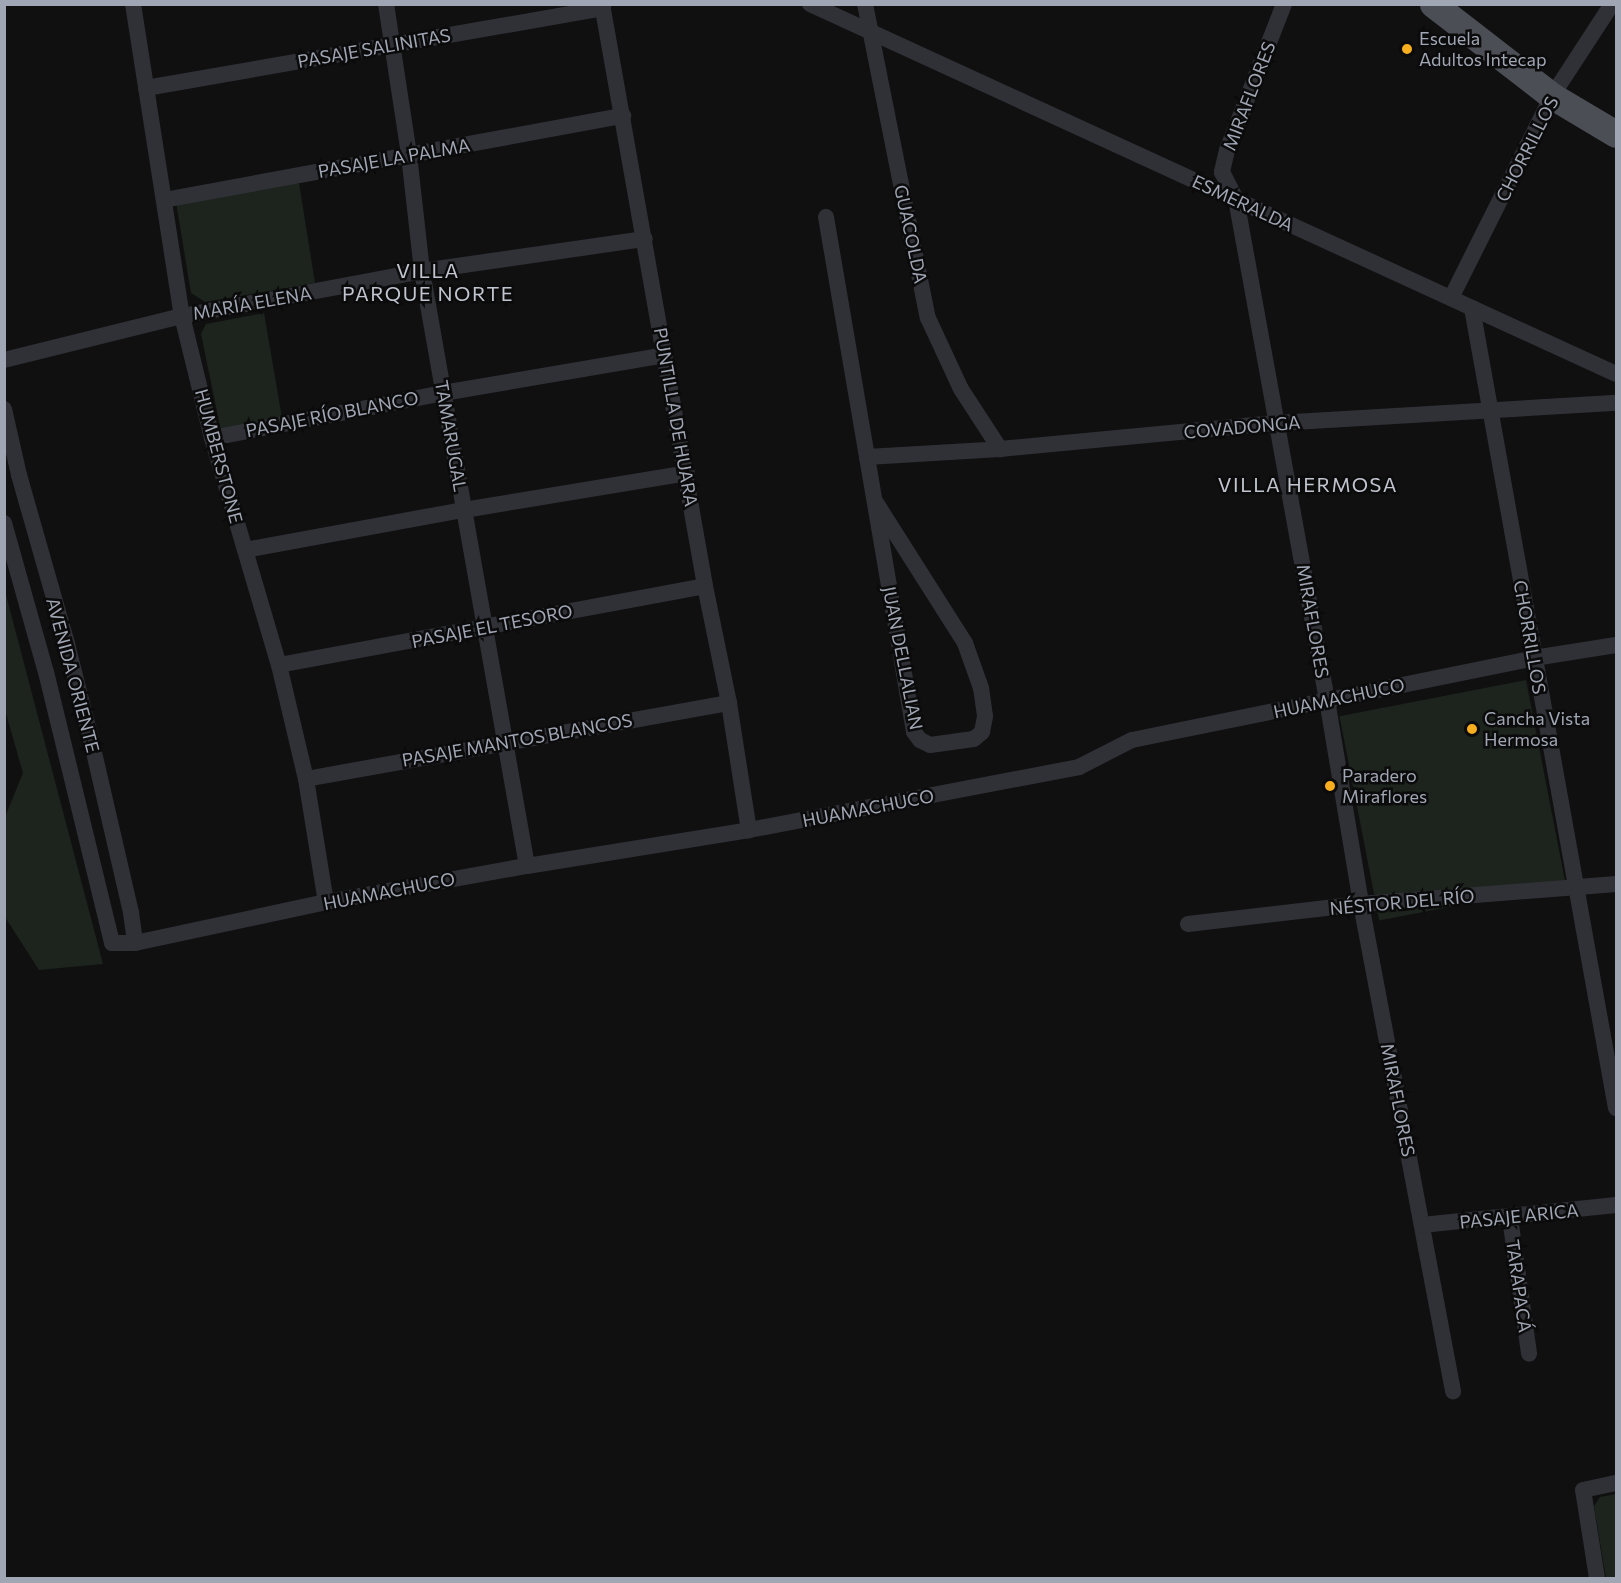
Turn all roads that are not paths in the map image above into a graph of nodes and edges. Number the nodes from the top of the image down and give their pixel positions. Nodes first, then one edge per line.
1 (133, 4) edge
2 (386, 4) edge
3 (810, 4) edge
4 (865, 4) edge
5 (1284, 4) edge
6 (1433, 4) edge
7 (1612, 4) edge
8 (603, 6) edge
9 (869, 31) junction
10 (393, 45) junction
11 (146, 88) junction
12 (1552, 96) junction
13 (623, 116) junction
14 (1617, 134) edge
15 (409, 155) junction
16 (1236, 199) junction
17 (164, 200) junction
18 (826, 217) dead end
19 (645, 239) junction
20 (422, 271) junction
21 (1451, 298) junction
22 (1472, 308) junction
23 (182, 316) junction
24 (665, 355) junction
25 (4, 360) edge
26 (1617, 374) edge
27 (443, 393) junction
28 (1617, 403) edge
29 (4, 409) edge
30 (1489, 411) junction
31 (1277, 423) junction
32 (212, 438) junction
33 (1000, 448) junction
34 (867, 457) junction
35 (687, 473) junction
36 (876, 503) junction
37 (464, 510) junction
38 (4, 523) edge
39 (245, 550) junction
40 (705, 586) junction
41 (485, 628) junction
42 (1617, 645) edge
43 (1534, 658) junction
44 (279, 665) junction
45 (1327, 700) junction
46 (729, 703) junction
47 (505, 742) junction
48 (306, 779) junction
49 (749, 830) junction
50 (526, 866) junction
51 (1617, 884) edge
52 (1576, 888) junction
53 (326, 902) junction
54 (1361, 904) junction
55 (1188, 924) dead end
56 (112, 943) joint
57 (135, 943) junction
58 (1617, 1108) edge
59 (1617, 1205) edge
60 (1510, 1218) junction
61 (1422, 1225) junction
62 (1529, 1353) dead end
63 (1453, 1390) dead end
64 (1617, 1484) edge
65 (1598, 1578) edge

1 - 11 street, HUMBERSTONE
2 - 10 street, TAMARUGAL
3 - 9 street, ESMERALDA
4 - 9 street, GUACOLDA
5 - 16 street, MIRAFLORES
6 - 12 main road
7 - 12 street, CHORRILLOS
8 - 10 street, PASAJE SALINITAS
8 - 13 street, PUNTILLA DE HUARA
9 - 16 street, ESMERALDA
9 - 33 street, GUACOLDA
10 - 11 street, PASAJE SALINITAS
10 - 15 street, TAMARUGAL
11 - 17 street, HUMBERSTONE
12 - 14 main road
12 - 21 street, CHORRILLOS
13 - 15 street, PASAJE LA PALMA
13 - 19 street, PUNTILLA DE HUARA
15 - 17 street, PASAJE LA PALMA
15 - 20 street, TAMARUGAL
16 - 21 street, ESMERALDA
16 - 31 street, MIRAFLORES
17 - 23 street, HUMBERSTONE
18 - 34 street, JUAN DELLALIAN
19 - 20 street, MARÍA ELENA
19 - 24 street, PUNTILLA DE HUARA
20 - 23 street, MARÍA ELENA
20 - 27 street, TAMARUGAL
21 - 22 street, ESMERALDA
22 - 26 street, ESMERALDA
22 - 30 street, CHORRILLOS
23 - 25 street, MARÍA ELENA
23 - 32 street, HUMBERSTONE
24 - 27 street, PASAJE RÍO BLANCO
24 - 35 street, PUNTILLA DE HUARA
27 - 32 street, PASAJE RÍO BLANCO
27 - 37 street, TAMARUGAL
28 - 30 street, COVADONGA
29 - 57 street, AVENIDA ORIENTE
30 - 31 street, COVADONGA
30 - 43 street, CHORRILLOS
31 - 33 street, COVADONGA
31 - 45 street, MIRAFLORES
32 - 39 street, HUMBERSTONE
33 - 34 street, COVADONGA
34 - 36 street, JUAN DELLALIAN
35 - 37 street
35 - 40 street, PUNTILLA DE HUARA
36 - 36 street, JUAN DELLALIAN
37 - 39 street
37 - 41 street, TAMARUGAL
38 - 56 street, AVENIDA ORIENTE
39 - 44 street, HUMBERSTONE
40 - 41 street, PASAJE EL TESORO
40 - 46 street, PUNTILLA DE HUARA
41 - 44 street, PASAJE EL TESORO
41 - 47 street, TAMARUGAL
42 - 43 street, HUAMACHUCO
43 - 45 street, HUAMACHUCO
43 - 52 street, CHORRILLOS
44 - 48 street, HUMBERSTONE
45 - 49 street, HUAMACHUCO
45 - 54 street, MIRAFLORES
46 - 47 street, PASAJE MANTOS BLANCOS
46 - 49 street, PUNTILLA DE HUARA
47 - 48 street, PASAJE MANTOS BLANCOS
47 - 50 street, TAMARUGAL
48 - 53 street, HUMBERSTONE
49 - 50 street, HUAMACHUCO
50 - 53 street, HUAMACHUCO
51 - 52 street, NÉSTOR DEL RÍO
52 - 54 street, NÉSTOR DEL RÍO
52 - 58 street, CHORRILLOS
53 - 57 street, HUAMACHUCO
54 - 55 street, NÉSTOR DEL RÍO
54 - 61 street, MIRAFLORES
56 - 57 street, HUAMACHUCO
59 - 60 street, PASAJE ARICA
60 - 61 street, PASAJE ARICA
60 - 62 street, TARAPACÁ
61 - 63 street, MIRAFLORES
64 - 65 street

